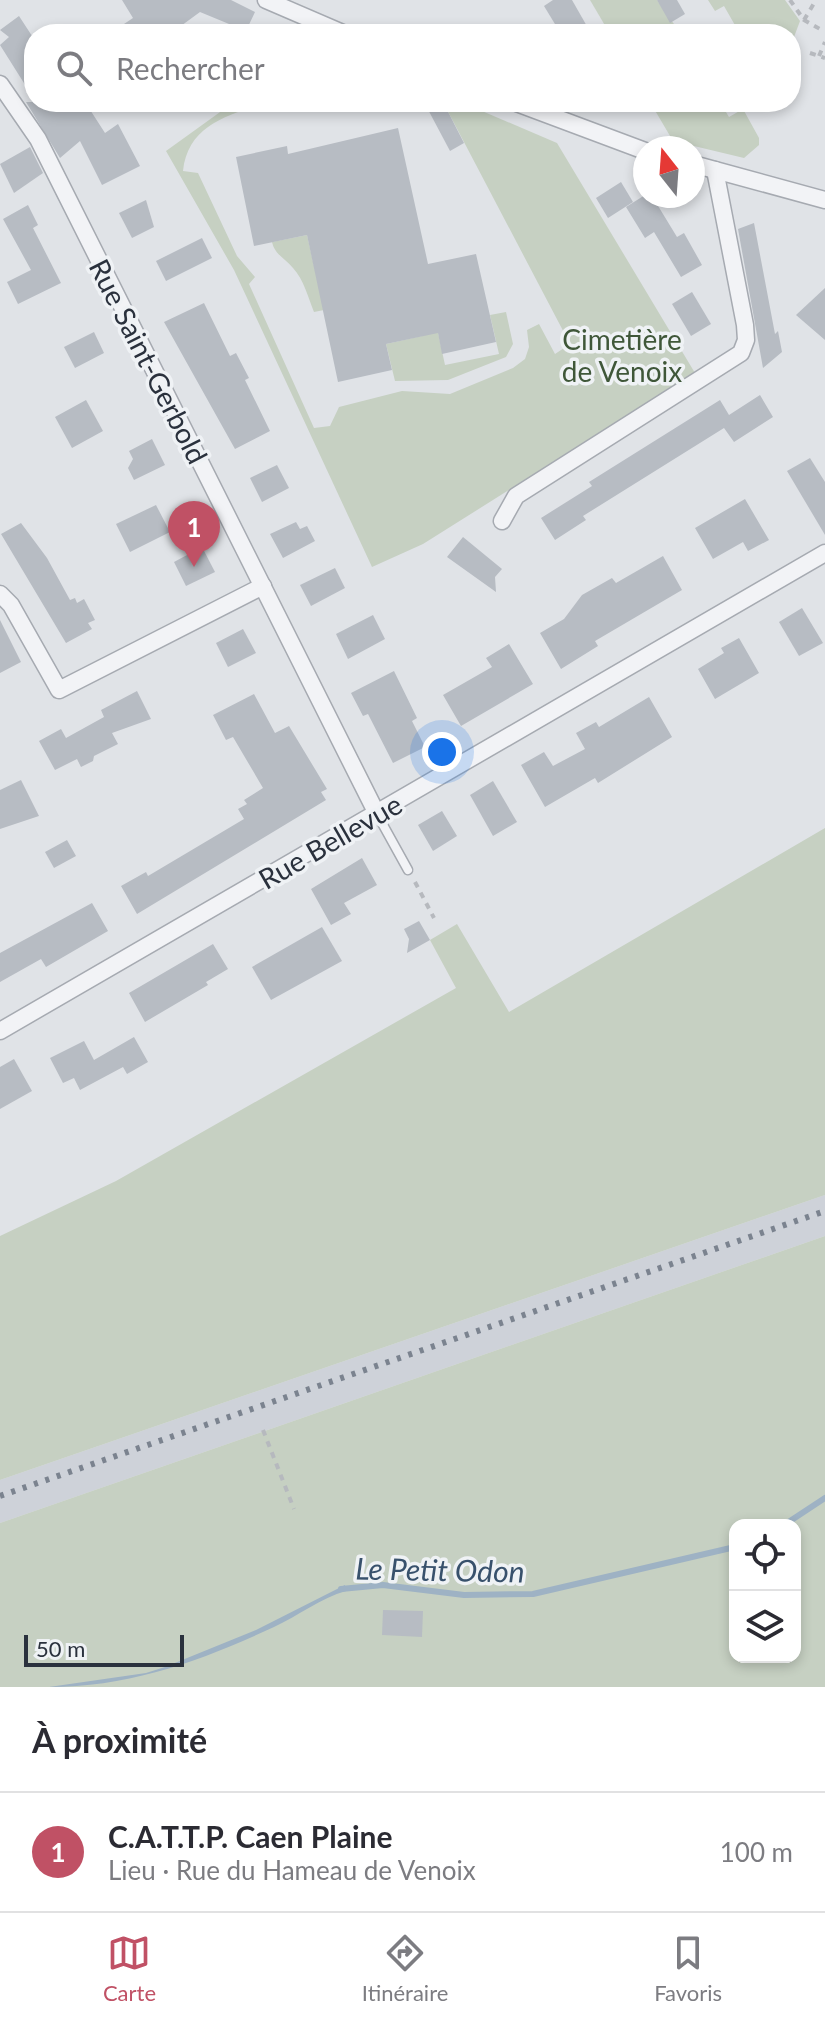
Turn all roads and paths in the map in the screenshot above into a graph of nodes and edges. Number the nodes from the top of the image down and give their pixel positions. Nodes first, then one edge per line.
1 (266, 0) edge
2 (790, 0) edge
3 (816, 0) edge
4 (804, 20) junction
5 (322, 24) edge
6 (820, 29) dead end
7 (825, 42) edge
8 (810, 53) dead end
9 (822, 57) edge
10 (0, 84) edge
11 (541, 112) edge
12 (633, 147) edge
13 (705, 167) edge
14 (715, 170) junction
15 (825, 200) edge
16 (502, 521) dead end
17 (825, 553) edge
18 (263, 586) junction
19 (0, 594) edge
20 (377, 814) junction
21 (408, 870) joint
22 (434, 918) dead end
23 (0, 1031) edge
24 (263, 1430) dead end
25 (294, 1509) dead end

1 - 5 street
2 - 4 path
3 - 4 path
4 - 6 path
7 - 9 path
8 - 9 path
10 - 18 street, Rue Saint-Gerbold
11 - 12 street
13 - 14 street
14 - 15 street
14 - 16 street
17 - 20 street, Rue Bellevue
18 - 19 street
18 - 20 street, Rue Saint-Gerbold
20 - 21 lane
20 - 23 street, Rue Bellevue
21 - 22 path
24 - 25 path

